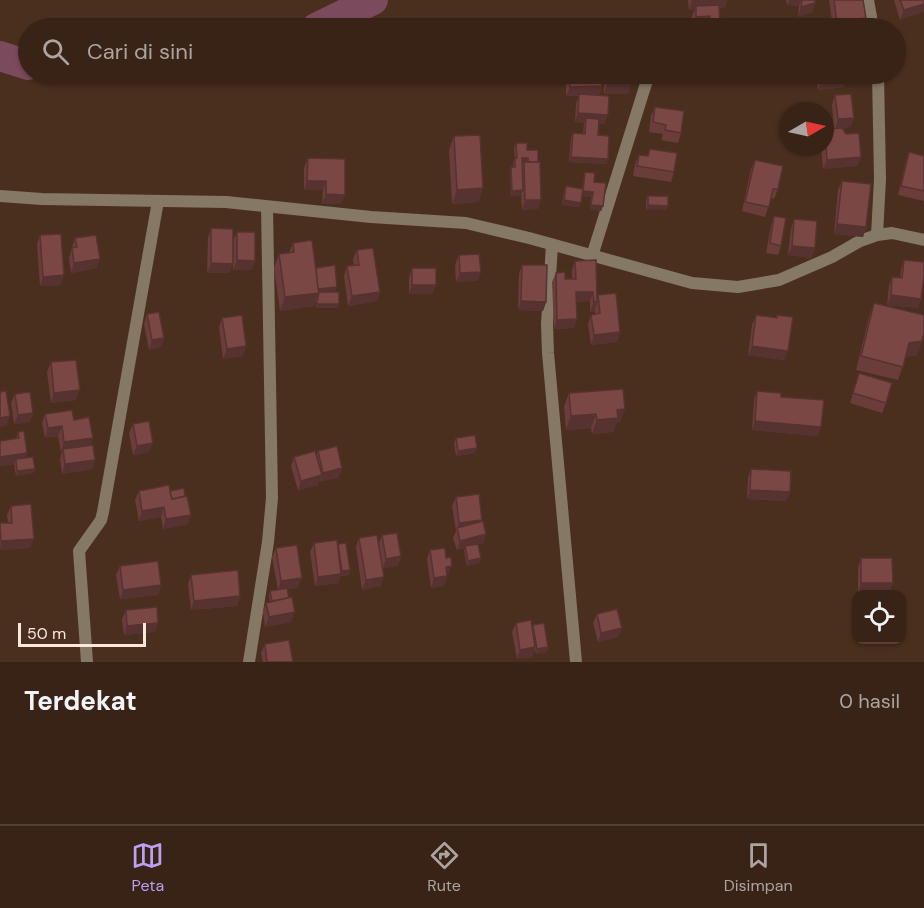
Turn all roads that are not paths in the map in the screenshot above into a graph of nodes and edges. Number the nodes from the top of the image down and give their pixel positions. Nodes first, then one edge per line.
1 (868, 0) edge
2 (871, 18) edge
3 (646, 84) edge
4 (878, 84) edge
5 (0, 196) edge
6 (158, 201) junction
7 (267, 207) junction
8 (877, 235) junction
9 (924, 240) edge
10 (552, 244) junction
11 (592, 256) junction
12 (87, 662) edge
13 (249, 662) edge
14 (576, 662) edge

1 - 2 street
3 - 11 street
4 - 8 street
5 - 6 street
6 - 7 street
6 - 12 street
7 - 10 street
7 - 13 street
8 - 9 street
8 - 11 street
10 - 11 street
10 - 14 street

